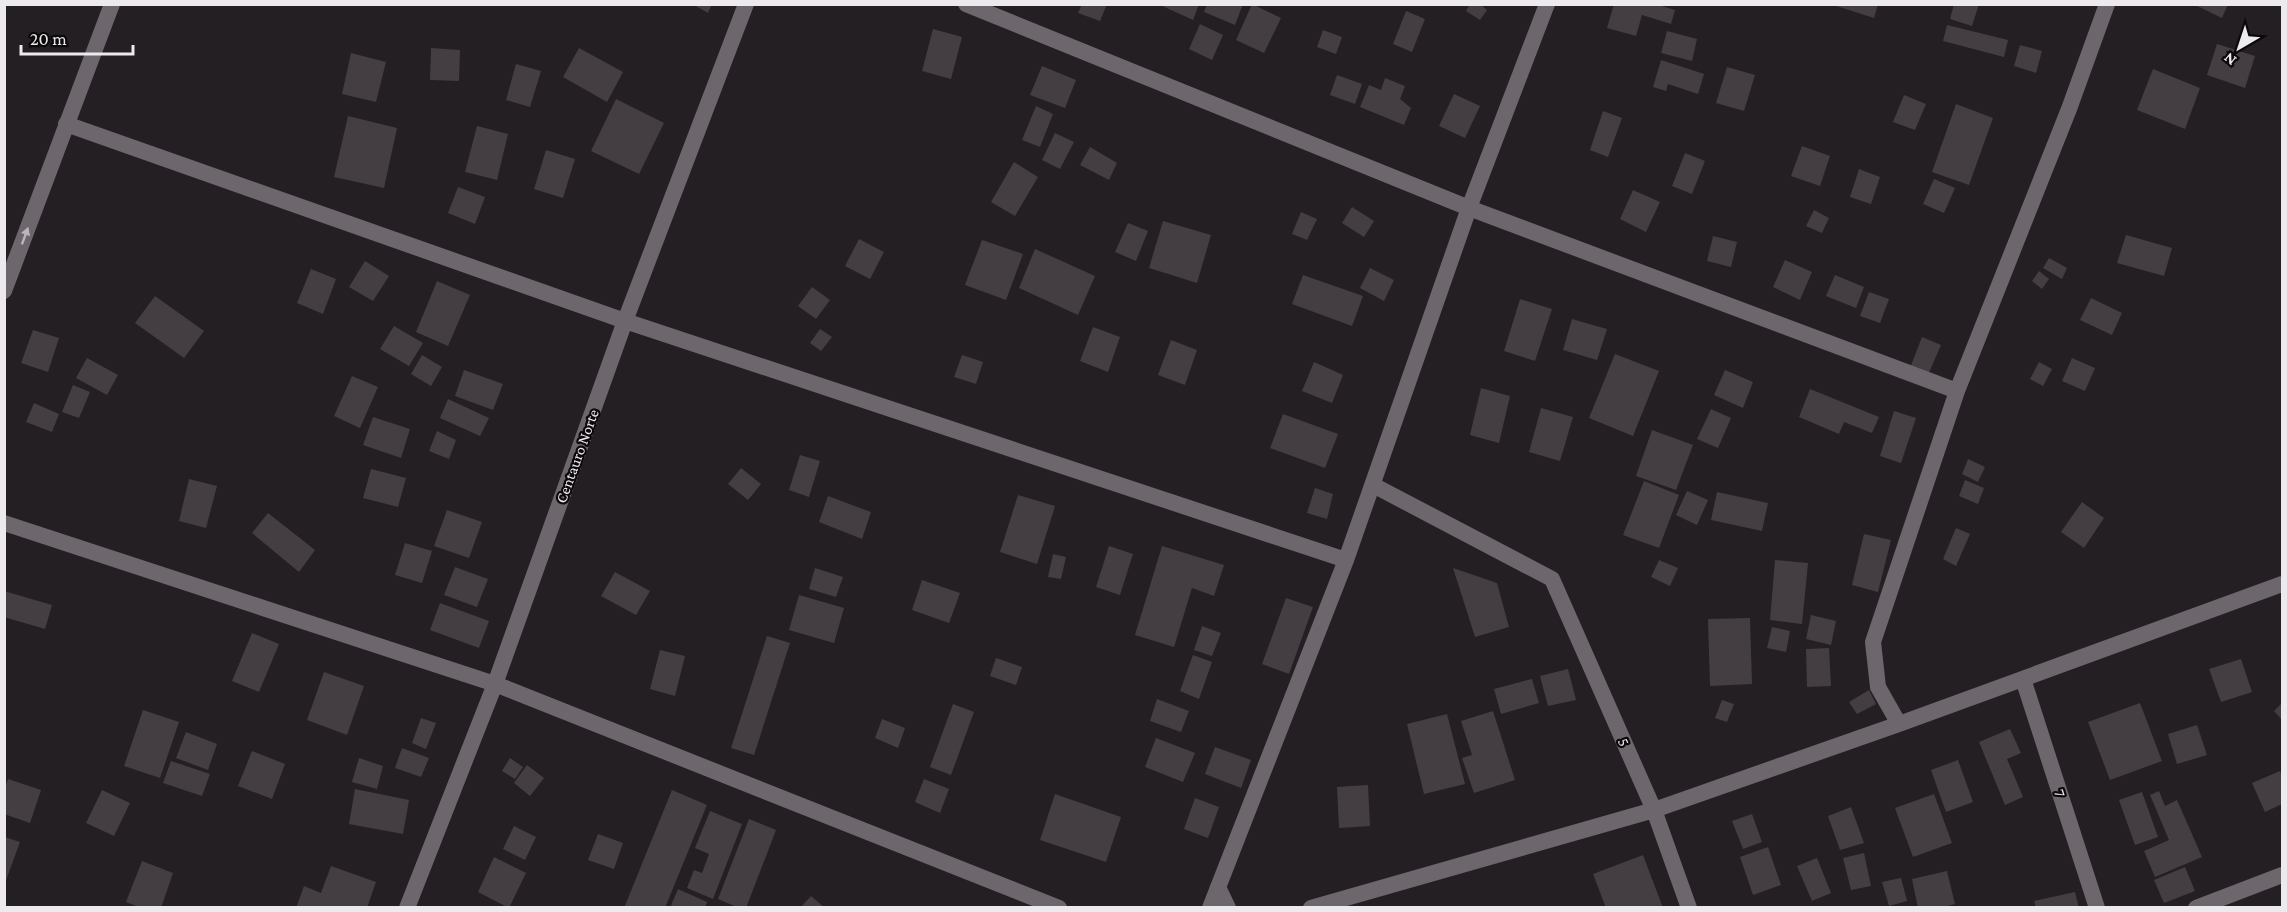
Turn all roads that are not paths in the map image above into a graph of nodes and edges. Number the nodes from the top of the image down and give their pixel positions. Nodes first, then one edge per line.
1 (112, 4) edge
2 (746, 4) edge
3 (966, 4) edge
4 (1547, 4) edge
5 (2107, 4) edge
6 (66, 124) junction
7 (1469, 208) junction
8 (4, 291) edge
9 (625, 321) junction
10 (1957, 391) junction
11 (1372, 485) junction
12 (4, 523) edge
13 (1346, 560) junction
14 (2283, 584) edge
15 (2023, 679) junction
16 (495, 684) junction
17 (1899, 724) junction
18 (1654, 810) junction
19 (2283, 875) edge
20 (1218, 887) junction
21 (407, 908) edge
22 (1059, 908) edge
23 (1210, 908) edge
24 (1228, 908) edge
25 (1311, 908) edge
26 (1689, 908) edge
27 (2097, 908) edge
28 (2196, 908) edge

1 - 6 street
2 - 9 street, Centauro Norte
3 - 7 street
4 - 7 street
5 - 10 street
8 -> 6 street
6 - 9 street
7 - 10 street
7 - 11 street
9 - 13 street
9 - 16 street, Centauro Norte
10 - 17 street
11 - 13 street
11 - 18 street, 5
12 - 16 street
13 - 20 street
14 - 15 street
15 - 17 street
15 - 27 street, 7
16 - 21 street, Centauro Norte
16 - 22 street
17 - 18 street
18 - 25 street
18 - 26 street, 5
19 - 28 street
20 - 23 street
20 - 24 street

